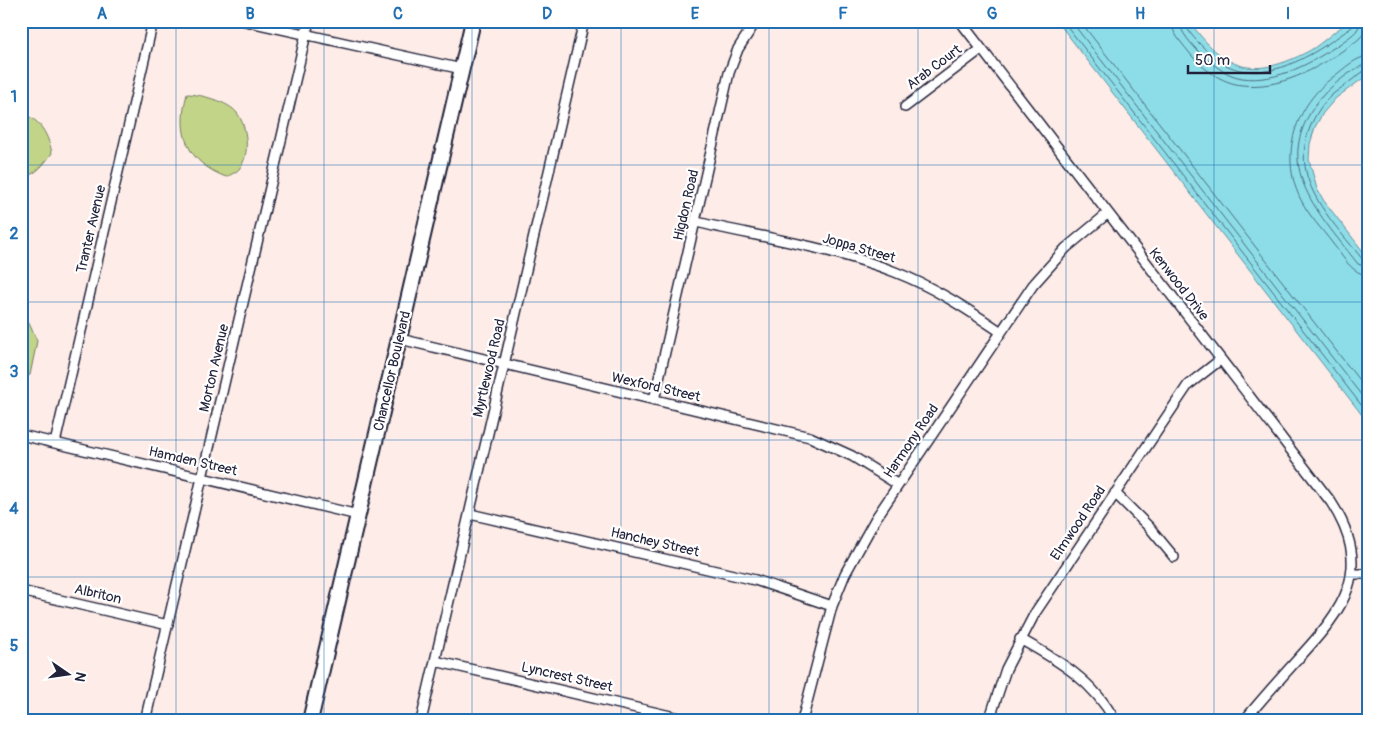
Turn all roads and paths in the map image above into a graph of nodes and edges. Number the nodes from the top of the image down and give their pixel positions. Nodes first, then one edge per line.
1 (154, 21) edge
2 (245, 21) edge
3 (309, 21) edge
4 (473, 21) edge
5 (584, 21) edge
6 (756, 21) edge
7 (960, 21) edge
8 (306, 36) junction
9 (980, 50) junction
10 (462, 69) junction
11 (905, 107) dead end
12 (1107, 214) junction
13 (696, 222) junction
14 (1001, 332) junction
15 (400, 339) junction
16 (1220, 360) junction
17 (504, 364) junction
18 (654, 400) junction
19 (21, 435) edge
20 (55, 443) junction
21 (202, 478) junction
22 (897, 484) junction
23 (1115, 493) junction
24 (470, 514) junction
25 (358, 515) junction
26 (1174, 557) dead end
27 (1352, 574) junction
28 (1369, 574) edge
29 (21, 591) edge
30 (832, 606) junction
31 (168, 625) junction
32 (1020, 639) junction
33 (435, 661) junction
34 (145, 721) edge
35 (310, 721) edge
36 (421, 721) edge
37 (692, 721) edge
38 (802, 721) edge
39 (989, 721) edge
40 (1115, 721) edge
41 (1244, 721) edge

1 - 20 street, Tranter Avenue
2 - 8 street
3 - 8 street, Morton Avenue
4 - 10 street, Chancellor Boulevard
5 - 17 street, Myrtlewood Road
6 - 13 street, Higdon Road
7 - 9 street, Kenwood Drive
8 - 10 street
8 - 21 street, Morton Avenue
9 - 11 street, Arab Court
9 - 12 street, Kenwood Drive
10 - 15 street, Chancellor Boulevard
12 - 14 street, Harmony Road
12 - 16 street, Kenwood Drive
13 - 14 street, Joppa Street
13 - 18 street, Higdon Road
14 - 22 street, Harmony Road
15 - 17 street, Wexford Street
15 - 25 street, Chancellor Boulevard
16 - 23 street, Elmwood Road
16 - 27 street, Kenwood Drive
17 - 18 street, Wexford Street
17 - 24 street, Myrtlewood Road
18 - 22 street, Wexford Street
19 - 20 street, Hamden Street
20 - 21 street, Hamden Street
21 - 25 street, Hamden Street
21 - 31 street, Morton Avenue
22 - 30 street, Harmony Road
23 - 26 street
23 - 32 street, Elmwood Road
24 - 30 street, Hanchey Street
24 - 33 street, Myrtlewood Road
25 - 35 street, Chancellor Boulevard
27 - 28 street
27 - 41 street, Kenwood Drive
29 - 31 street, Albriton
30 - 38 street, Harmony Road
31 - 34 street, Morton Avenue
32 - 39 street, Elmwood Road
32 - 40 street
33 - 36 street, Myrtlewood Road
33 - 37 street, Lyncrest Street

